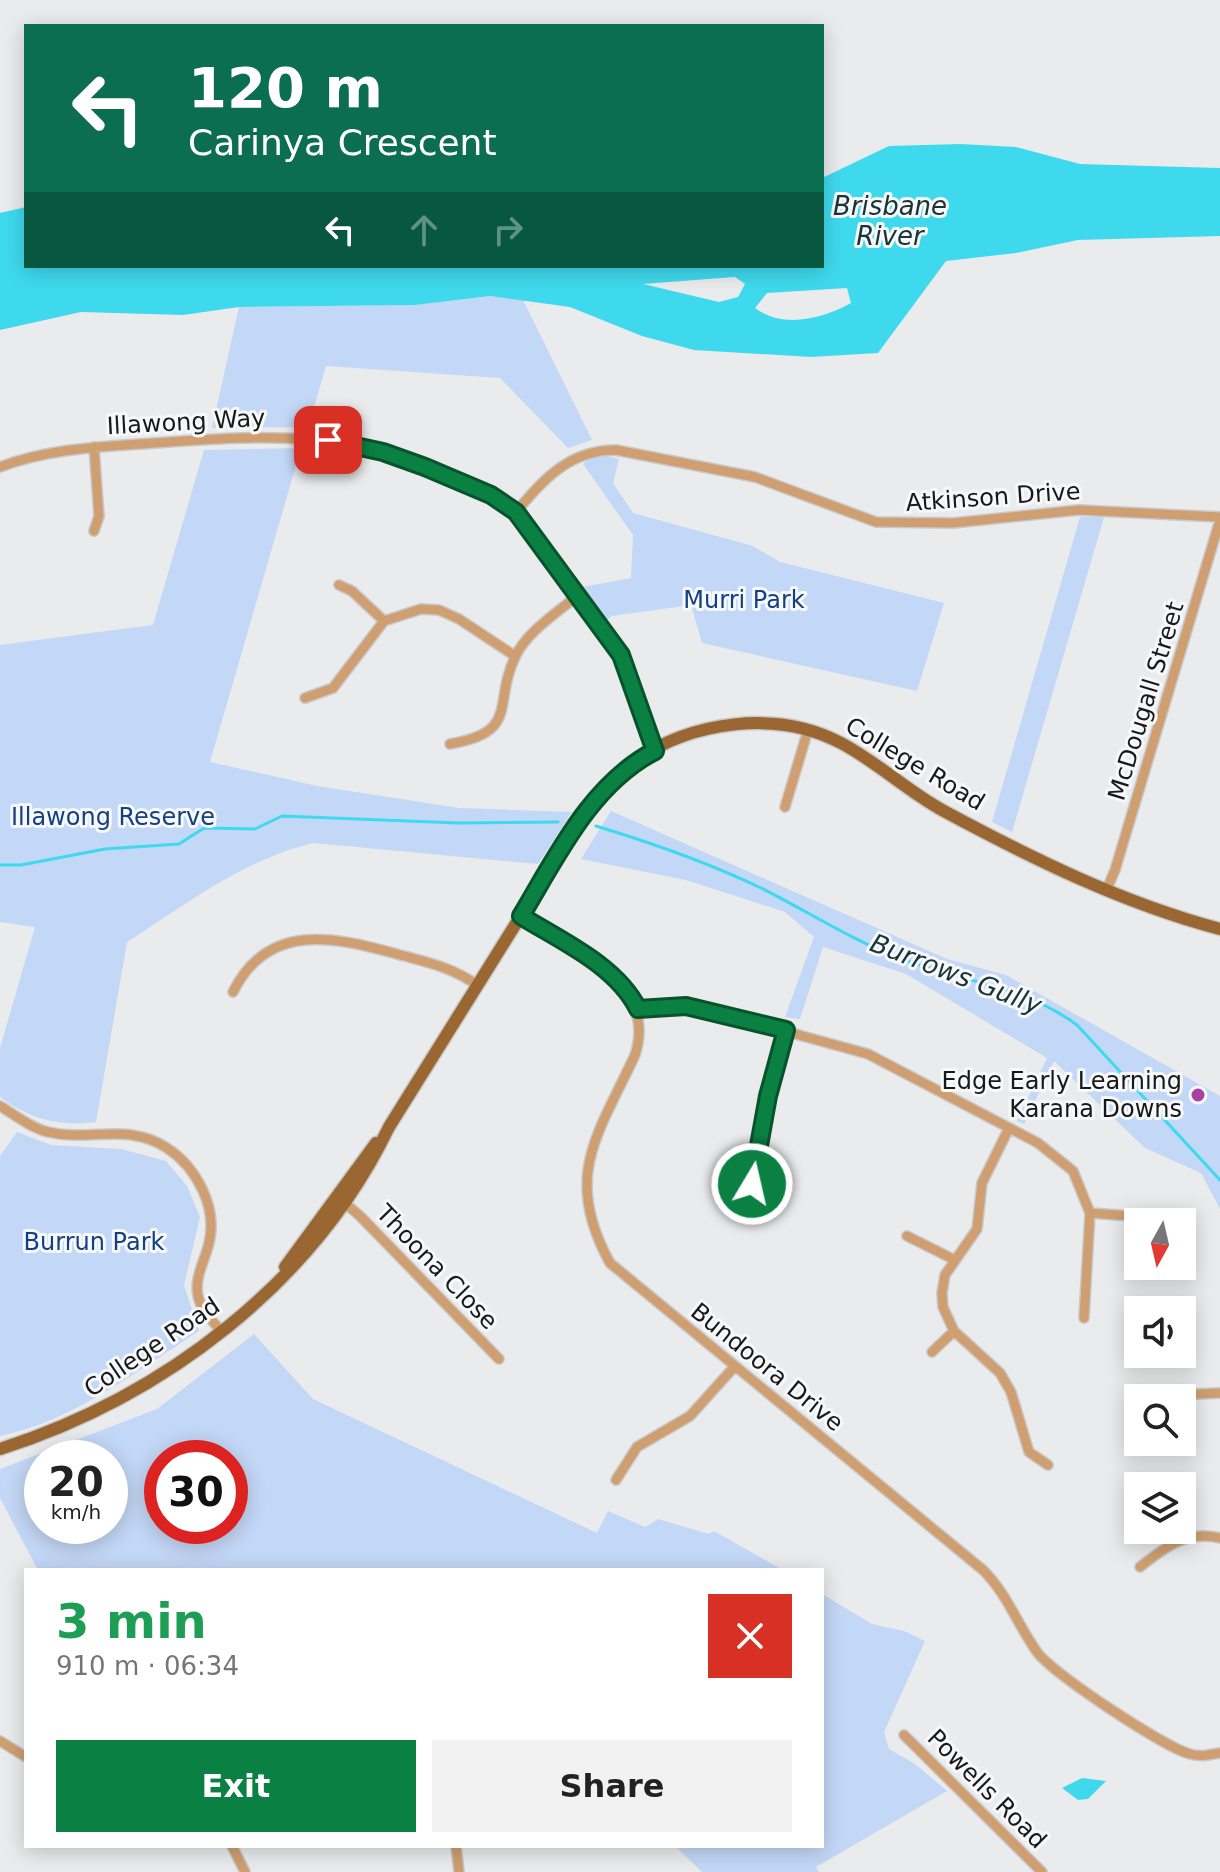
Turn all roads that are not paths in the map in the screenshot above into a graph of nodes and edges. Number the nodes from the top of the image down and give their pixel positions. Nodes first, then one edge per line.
1 (94, 447) junction
2 (0, 467) edge
3 (516, 512) junction
4 (1220, 519) edge
5 (94, 531) dead end
6 (339, 585) dead end
7 (578, 595) junction
8 (384, 621) junction
9 (515, 656) junction
10 (305, 698) dead end
11 (808, 730) junction
12 (450, 744) dead end
13 (655, 751) junction
14 (785, 807) dead end
15 (1106, 891) junction
16 (521, 916) junction
17 (1220, 929) edge
18 (477, 985) junction
19 (233, 992) dead end
20 (638, 1009) junction
21 (786, 1030) junction
22 (0, 1106) edge
23 (1009, 1128) junction
24 (752, 1184) dead end
25 (341, 1200) junction
26 (1090, 1213) junction
27 (1124, 1215) edge
28 (907, 1236) dead end
29 (955, 1260) junction
30 (1084, 1318) dead end
31 (221, 1331) junction
32 (954, 1331) junction
33 (932, 1352) dead end
34 (499, 1359) dead end
35 (735, 1366) junction
36 (1220, 1393) edge
37 (1196, 1394) edge
38 (0, 1449) edge
39 (1048, 1465) dead end
40 (616, 1480) dead end
41 (1220, 1538) edge
42 (1140, 1567) dead end
43 (904, 1735) dead end
44 (0, 1741) edge
45 (1220, 1753) edge
46 (24, 1756) edge
47 (233, 1848) edge
48 (456, 1848) edge
49 (245, 1872) edge
50 (459, 1872) edge
51 (1042, 1872) edge

1 - 2 street, Illawong Way
1 - 3 street, Illawong Way
1 - 5 street
3 - 4 street, Atkinson Drive
3 - 7 street, Illawong Way
4 - 15 street, McDougall Street
6 - 8 street
7 - 9 street
7 - 13 street, Illawong Way
8 - 9 street
8 - 10 street
9 - 12 street
11 - 13 main road, College Road
11 - 14 street
11 - 15 main road, College Road
13 - 16 main road, College Road
15 - 17 main road, College Road
16 - 18 main road, College Road
16 - 20 street
18 - 19 street
18 - 25 main road, College Road
20 - 21 street
20 - 35 street, Bundoora Drive
21 - 23 street
21 - 24 street
22 - 31 street
23 - 26 street
23 - 29 street
25 - 31 main road, College Road
25 - 34 street, Thoona Close
26 - 27 street
26 - 30 street
28 - 29 street
29 - 32 street
31 - 38 main road, College Road
32 - 33 street
32 - 39 street
35 - 40 street
35 - 45 street, Bundoora Drive
36 - 37 street
41 - 42 street
43 - 51 street, Powells Road
44 - 46 street
47 - 49 street
48 - 50 street

